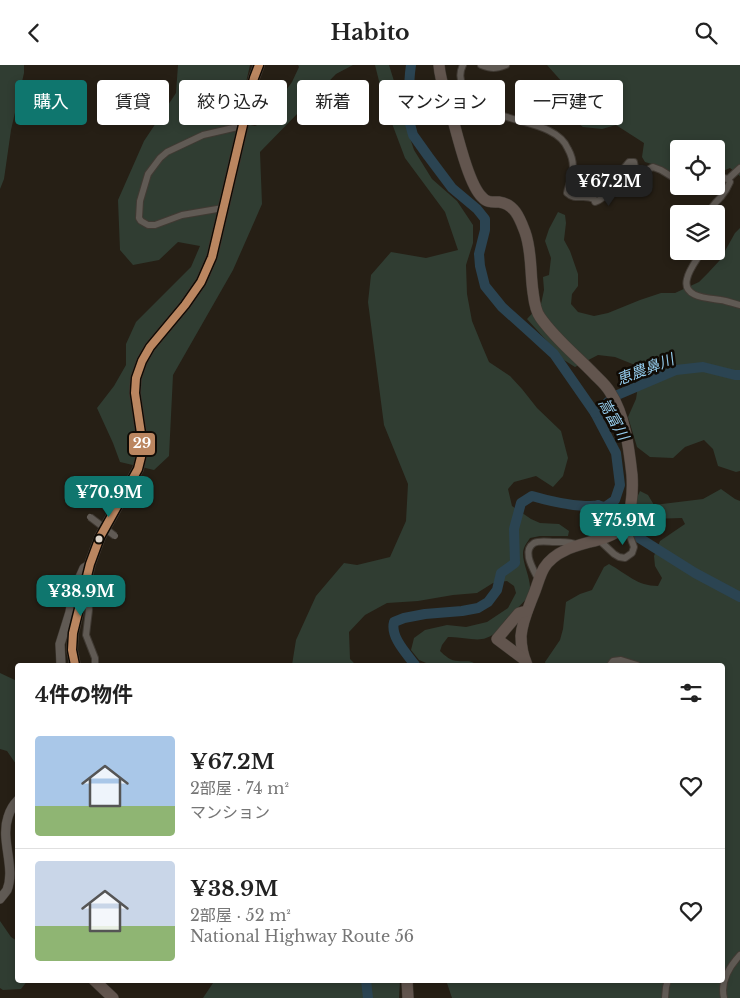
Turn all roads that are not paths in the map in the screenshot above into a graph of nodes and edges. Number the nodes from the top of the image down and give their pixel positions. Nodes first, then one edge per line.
1 (260, 65) edge
2 (438, 65) edge
3 (463, 65) edge
4 (481, 65) edge
5 (506, 65) edge
6 (242, 126) junction
7 (740, 168) edge
8 (670, 175) edge
9 (725, 178) edge
10 (728, 179) junction
11 (713, 205) edge
12 (224, 208) junction
13 (697, 260) edge
14 (740, 305) edge
15 (90, 517) dead end
16 (626, 523) junction
17 (115, 536) dead end
18 (598, 539) junction
19 (578, 545) junction
20 (90, 564) junction
21 (539, 581) junction
22 (84, 587) junction
23 (527, 611) junction
24 (62, 663) edge
25 (75, 663) edge
26 (95, 663) edge
27 (526, 663) edge
28 (612, 663) edge
29 (631, 663) edge
30 (15, 803) edge
31 (0, 899) edge
32 (740, 955) edge
33 (725, 979) edge
34 (97, 983) edge
35 (407, 983) edge
36 (667, 983) edge
37 (724, 983) edge
38 (112, 998) edge
39 (408, 998) edge
40 (666, 998) edge
41 (724, 998) edge

1 - 6 highway
2 - 16 highway
3 - 8 street
4 - 5 street
6 - 12 highway
6 - 12 street
7 - 10 street
9 - 10 street
10 - 11 street
12 - 20 highway
13 - 14 street
15 - 17 street, bridge
16 - 18 highway
16 - 18 street
18 - 19 highway
19 - 21 highway
19 - 21 street
20 - 22 highway
20 - 24 main road
21 - 23 highway
22 - 25 highway
22 - 26 street
23 - 27 highway
23 - 27 highway
28 - 29 street
30 - 31 main road
32 - 33 street
34 - 38 highway
35 - 39 highway
36 - 40 street
37 - 41 street

